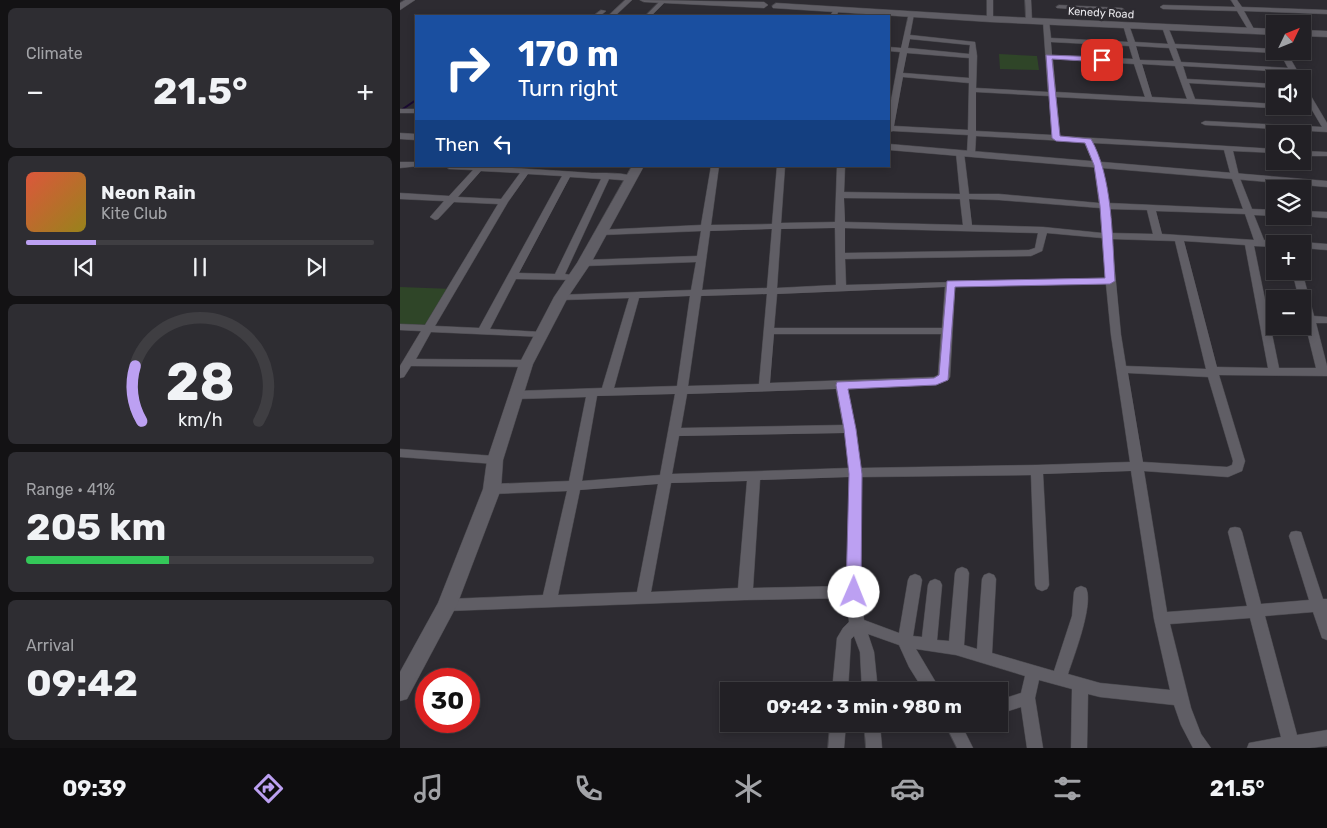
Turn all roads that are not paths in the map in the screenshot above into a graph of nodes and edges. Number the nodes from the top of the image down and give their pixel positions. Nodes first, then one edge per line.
1 (410, 0) edge
2 (629, 0) edge
3 (644, 0) edge
4 (990, 0) edge
5 (1028, 0) edge
6 (1160, 0) edge
7 (1234, 0) edge
8 (662, 2) junction
9 (772, 4) edge
10 (1059, 4) edge
11 (400, 7) edge
12 (1122, 10) dead end
13 (1239, 10) junction
14 (603, 11) dead end
15 (1327, 12) edge
16 (835, 13) edge
17 (911, 14) junction
18 (597, 15) edge
19 (612, 15) edge
20 (649, 15) edge
21 (1061, 16) dead end
22 (990, 18) junction
23 (1167, 19) junction
24 (1029, 20) junction
25 (1046, 21) junction
26 (1126, 25) junction
27 (1252, 30) junction
28 (1266, 33) edge
29 (1311, 33) edge
30 (1327, 34) edge
31 (906, 37) junction
32 (1047, 40) junction
33 (1133, 44) junction
34 (1171, 46) junction
35 (890, 49) edge
36 (904, 51) junction
37 (1266, 51) edge
38 (974, 56) junction
39 (1049, 57) junction
40 (1288, 60) edge
41 (1138, 62) junction
42 (1178, 64) junction
43 (1294, 70) joint
44 (899, 75) junction
45 (973, 81) junction
46 (1184, 81) junction
47 (1266, 86) edge
48 (973, 90) junction
49 (1052, 94) junction
50 (892, 96) edge
51 (1150, 99) junction
52 (1192, 102) junction
53 (1311, 102) edge
54 (1266, 105) edge
55 (1311, 108) edge
56 (1315, 108) junction
57 (402, 111) edge
58 (415, 111) edge
59 (890, 117) edge
60 (1205, 123) dead end
61 (890, 128) edge
62 (1327, 130) edge
63 (972, 132) junction
64 (400, 136) edge
65 (415, 137) edge
66 (1056, 138) junction
67 (1088, 140) junction
68 (890, 147) edge
69 (1228, 148) junction
70 (1266, 150) edge
71 (966, 153) junction
72 (1311, 153) edge
73 (1327, 154) edge
74 (400, 165) edge
75 (415, 165) edge
76 (1098, 165) junction
77 (480, 167) edge
78 (715, 167) edge
79 (781, 167) edge
80 (841, 167) edge
81 (526, 170) junction
82 (635, 172) edge
83 (568, 173) junction
84 (607, 175) junction
85 (1235, 176) junction
86 (1327, 184) edge
87 (840, 195) junction
88 (400, 196) edge
89 (965, 196) junction
90 (452, 198) junction
91 (504, 202) junction
92 (1104, 206) junction
93 (1151, 208) junction
94 (1248, 212) junction
95 (1266, 213) edge
96 (1311, 214) edge
97 (1327, 215) edge
98 (435, 217) dead end
99 (839, 225) junction
100 (778, 226) junction
101 (704, 228) junction
102 (968, 228) junction
103 (1043, 230) junction
104 (602, 232) junction
105 (1107, 236) junction
106 (1158, 237) junction
107 (1179, 239) junction
108 (1248, 243) junction
109 (1260, 243) junction
110 (1266, 243) edge
111 (1311, 246) edge
112 (1327, 247) edge
113 (840, 256) junction
114 (700, 259) junction
115 (584, 262) junction
116 (512, 276) junction
117 (566, 278) junction
118 (1110, 281) junction
119 (950, 284) junction
120 (841, 288) junction
121 (772, 291) junction
122 (696, 293) junction
123 (635, 295) junction
124 (561, 297) junction
125 (1311, 319) edge
126 (1327, 320) edge
127 (1311, 326) edge
128 (400, 327) edge
129 (429, 329) junction
130 (484, 331) junction
131 (769, 331) junction
132 (946, 331) junction
133 (541, 335) junction
134 (408, 362) junction
135 (526, 364) junction
136 (1121, 369) junction
137 (1274, 371) junction
138 (1212, 372) junction
139 (1325, 372) edge
140 (400, 374) edge
141 (841, 385) junction
142 (764, 386) junction
143 (682, 389) junction
144 (607, 392) junction
145 (592, 393) junction
146 (516, 395) junction
147 (850, 429) junction
148 (673, 432) junction
149 (400, 453) edge
150 (495, 460) junction
151 (1137, 466) junction
152 (1037, 470) junction
153 (856, 474) junction
154 (754, 477) junction
155 (664, 479) junction
156 (576, 486) junction
157 (492, 489) junction
158 (1235, 532) dead end
159 (1296, 536) dead end
160 (962, 573) dead end
161 (989, 579) dead end
162 (915, 580) dead end
163 (935, 584) dead end
164 (1042, 585) dead end
165 (854, 592) junction
166 (1081, 592) dead end
167 (745, 594) junction
168 (643, 599) junction
169 (549, 602) junction
170 (447, 605) junction
171 (1323, 606) edge
172 (1257, 613) junction
173 (1161, 619) junction
174 (857, 624) junction
175 (1327, 634) edge
176 (905, 641) junction
177 (929, 646) junction
178 (956, 649) junction
179 (984, 657) junction
180 (1034, 672) junction
181 (1059, 680) junction
182 (841, 682) edge
183 (869, 682) edge
184 (926, 682) edge
185 (1080, 686) junction
186 (400, 692) edge
187 (1027, 698) junction
188 (1179, 698) junction
189 (1008, 704) edge
190 (837, 732) edge
191 (873, 732) edge
192 (957, 732) edge
193 (1327, 738) edge
194 (1291, 743) junction
195 (836, 748) edge
196 (874, 748) edge
197 (965, 748) edge
198 (1035, 748) edge
199 (1079, 748) edge
200 (1204, 748) edge
201 (1254, 748) edge

1 - 11 main road
2 - 19 street
3 - 8 main road, Kenedy Road
4 - 22 street
5 - 24 street
6 - 23 street
7 - 13 street
8 - 9 main road, Kenedy Road
8 - 20 street
9 - 16 main road, Kenedy Road
10 - 12 street
10 - 21 street
13 - 15 street
13 - 23 street
13 - 27 street
14 - 18 street
16 - 17 main road, Kenedy Road
17 - 22 main road, Kenedy Road
17 - 31 street
22 - 24 main road, Kenedy Road
23 - 26 main road, Kenedy Road
23 - 27 main road, Kenedy Road
23 - 34 street
24 - 25 main road, Kenedy Road
25 - 26 main road, Kenedy Road
25 - 32 street
26 - 33 street
27 - 28 main road, Kenedy Road
29 - 30 main road
31 - 36 street
31 - 38 street
32 - 33 street
32 - 39 street
33 - 34 street
33 - 41 street
34 - 37 street
34 - 42 street
35 - 36 street
36 - 38 street
36 - 44 street
38 - 45 street
39 - 41 street
39 - 49 street
40 - 43 street
41 - 42 street
41 - 51 street
42 - 43 street
42 - 46 street
44 - 45 street
44 - 50 street
45 - 48 street
46 - 47 street
46 - 52 street
48 - 49 street
48 - 63 street
49 - 51 street
49 - 66 street
50 - 59 street
51 - 52 street
52 - 54 street
53 - 56 street
55 - 56 street
56 - 62 street
57 - 58 street
60 - 62 street
61 - 63 street
63 - 66 street
63 - 71 street
64 - 65 main road
66 - 67 street
67 - 69 street
67 - 76 street
68 - 71 main road
69 - 70 street
69 - 85 street
71 - 76 main road
71 - 89 street
72 - 73 street
74 - 75 street
76 - 85 main road
76 - 92 street
77 - 81 street
77 - 90 street
78 - 101 street
79 - 100 street
80 - 87 street
81 - 83 street
81 - 91 street
82 - 84 street
82 - 104 main road
83 - 84 street
83 - 116 street
84 - 117 street
85 - 86 main road
85 - 94 street
87 - 89 street
87 - 99 street
88 - 90 street
89 - 92 street
89 - 102 street
90 - 91 street
90 - 98 street
91 - 129 street
92 - 93 street
92 - 105 street
93 - 94 street
93 - 106 street
94 - 95 street
94 - 109 street
96 - 97 street
99 - 100 street
99 - 102 street
99 - 113 street
100 - 101 street
100 - 121 street
101 - 104 street
101 - 114 street
102 - 103 street
103 - 105 street
103 - 113 street
104 - 115 main road
105 - 106 street
105 - 118 street
106 - 107 street
107 - 108 street
107 - 138 street
108 - 109 street
108 - 137 street
109 - 110 street
111 - 112 street
113 - 120 street
114 - 115 street
114 - 122 street
115 - 117 main road
116 - 117 street
116 - 130 street
117 - 124 main road
118 - 119 street
118 - 136 street
119 - 120 street
119 - 132 street
120 - 121 street
121 - 122 street
121 - 131 street
122 - 123 street
122 - 143 street
123 - 124 street
123 - 144 street
124 - 133 main road
125 - 126 street
127 - 139 street
128 - 129 street
129 - 130 street
129 - 134 street
130 - 133 street
131 - 132 street
131 - 142 street
132 - 141 street
133 - 135 main road
134 - 135 street
134 - 140 street
135 - 146 main road
136 - 138 street
136 - 151 street
137 - 138 street
137 - 139 street
138 - 151 street
141 - 142 street
141 - 147 street
142 - 143 street
143 - 144 street
143 - 148 street
144 - 145 street
145 - 146 street
145 - 156 street
146 - 150 main road
147 - 148 street
147 - 153 street
148 - 155 street
149 - 150 street
150 - 157 main road
151 - 152 street
151 - 173 street
152 - 153 street
152 - 164 street
153 - 154 street
153 - 165 street
154 - 155 street
154 - 167 street
155 - 156 street
155 - 168 street
156 - 157 street
156 - 169 street
157 - 170 main road
158 - 172 street
159 - 171 street
160 - 178 street
161 - 179 street
162 - 176 street
163 - 177 street
165 - 167 street
165 - 174 street
166 - 181 street
167 - 168 street
168 - 169 street
169 - 170 street
170 - 186 main road
171 - 172 street
171 - 175 street
172 - 173 street
172 - 194 street
173 - 188 street
174 - 176 street
174 - 182 street
174 - 183 street
176 - 177 street
176 - 184 street
177 - 178 street
178 - 179 street
179 - 180 street
180 - 181 street
180 - 187 street
181 - 185 street
185 - 188 street
185 - 199 street
187 - 189 street
187 - 198 street
188 - 200 street
190 - 195 street
191 - 196 street
192 - 197 street
193 - 194 street
194 - 201 street

